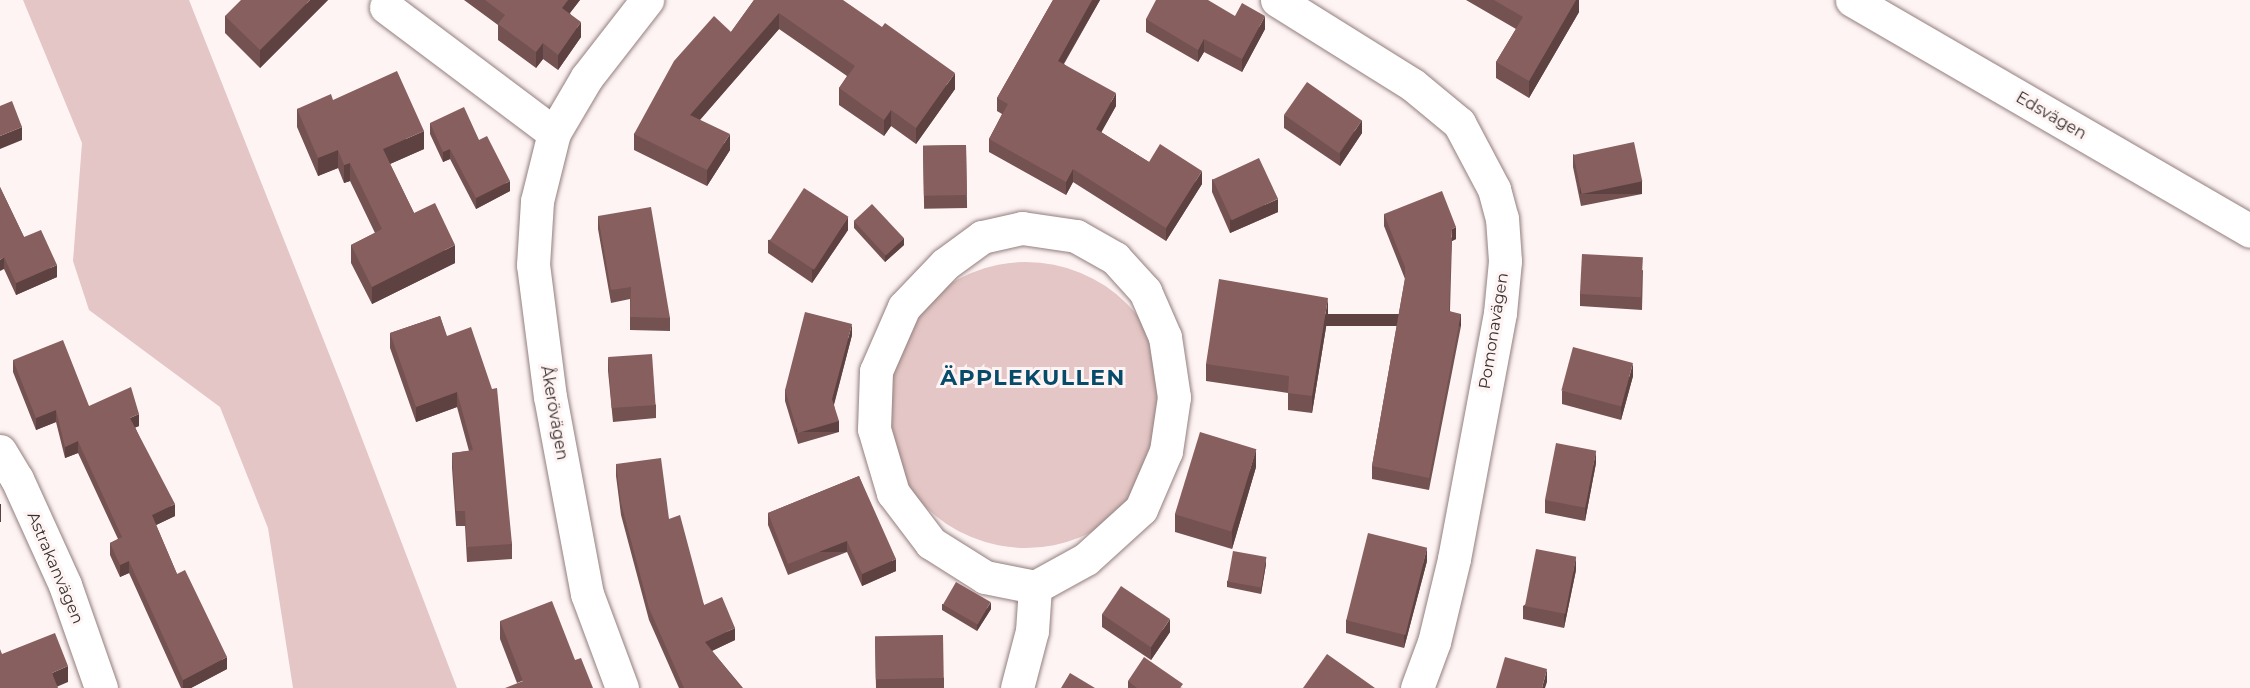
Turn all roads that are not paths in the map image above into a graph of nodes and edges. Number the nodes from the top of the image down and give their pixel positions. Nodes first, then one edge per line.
1 (647, 0) edge
2 (1277, 0) edge
3 (1852, 0) edge
4 (386, 7) dead end
5 (554, 133) junction
6 (2250, 231) edge
7 (0, 451) edge
8 (1035, 587) junction
9 (101, 688) edge
10 (622, 688) edge
11 (1017, 688) edge
12 (1417, 688) edge

1 - 5 street, Åkerövägen
2 - 12 street, Pomonavägen
3 - 6 street, Edsvägen
4 - 5 street
5 - 10 street, Åkerövägen
7 - 9 street, Astrakanvägen
8 - 8 street
8 - 11 street

